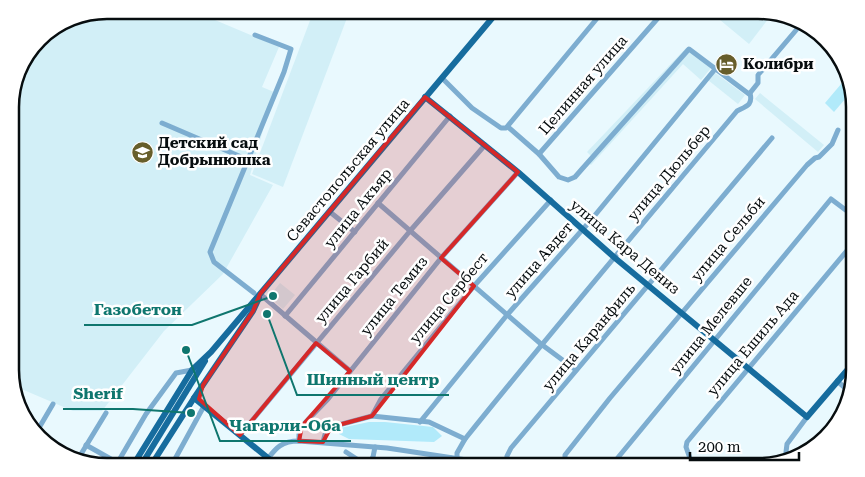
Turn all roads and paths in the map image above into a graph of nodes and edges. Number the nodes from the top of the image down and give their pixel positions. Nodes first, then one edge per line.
1 (491, 19) edge
2 (597, 19) edge
3 (657, 19) edge
4 (798, 28) edge
5 (256, 34) dead end
6 (716, 68) junction
7 (442, 78) junction
8 (750, 94) junction
9 (425, 97) junction
10 (450, 116) junction
11 (162, 123) dead end
12 (508, 127) junction
13 (838, 130) dead end
14 (772, 138) dead end
15 (485, 145) junction
16 (539, 154) junction
17 (246, 160) dead end
18 (518, 172) junction
19 (550, 200) junction
20 (378, 203) junction
21 (846, 210) edge
22 (330, 212) junction
23 (582, 228) junction
24 (410, 231) junction
25 (355, 232) junction
26 (846, 252) edge
27 (441, 258) junction
28 (615, 258) junction
29 (649, 285) junction
30 (474, 286) junction
31 (257, 294) junction
32 (682, 312) junction
33 (243, 313) junction
34 (507, 315) junction
35 (285, 316) junction
36 (235, 336) junction
37 (715, 340) junction
38 (316, 343) junction
39 (541, 344) junction
40 (213, 349) junction
41 (748, 368) junction
42 (192, 370) junction
43 (576, 370) junction
44 (350, 371) junction
45 (846, 371) edge
46 (837, 381) junction
47 (203, 385) junction
48 (845, 388) edge
49 (194, 398) junction
50 (52, 404) dead end
51 (204, 406) junction
52 (186, 409) junction
53 (106, 413) dead end
54 (372, 416) junction
55 (807, 417) junction
56 (420, 422) junction
57 (39, 427) edge
58 (240, 435) junction
59 (465, 439) junction
60 (299, 441) junction
61 (323, 442) junction
62 (86, 445) junction
63 (375, 447) junction
64 (346, 452) dead end
65 (81, 454) edge
66 (785, 454) edge
67 (105, 458) edge
68 (120, 458) edge
69 (138, 458) edge
70 (146, 458) edge
71 (156, 458) edge
72 (176, 458) edge
73 (269, 458) joint
74 (355, 458) edge
75 (372, 458) edge
76 (454, 458) joint
77 (506, 458) edge
78 (565, 458) edge
79 (619, 458) edge
80 (690, 458) edge

1 - 7 main road, Севастопольская улица
2 - 12 street
3 - 16 street, Целинная улица
4 - 8 street, улица Дюльбер
5 - 31 street
6 - 8 street
6 - 16 street
6 - 23 street, улица Авдет
7 - 9 main road, Севастопольская улица
7 - 12 street
8 - 28 street, улица Дюльбер
9 - 10 main road, улица Кара Дениз
9 - 22 main road, Севастопольская улица
10 - 15 main road, улица Кара Дениз
10 - 20 street, улица Акъяр
11 - 17 street
12 - 16 street
13 - 32 street, улица Сельби
14 - 29 street, улица Каранфиль
15 - 18 main road, улица Кара Дениз
15 - 24 street, улица Гарбий
18 - 19 main road, улица Кара Дениз
18 - 27 street, улица Темиз
19 - 23 main road, улица Кара Дениз
19 - 30 street, улица Сербест
20 - 24 street
20 - 25 street, улица Акъяр
21 - 37 street, улица Мелевше
22 - 25 street
22 - 31 main road, Севастопольская улица
23 - 28 main road, улица Кара Дениз
23 - 34 street, улица Авдет
24 - 27 street
24 - 38 street, улица Гарбий
25 - 35 street, улица Акъяр
26 - 41 street, улица Ешиль Ада
27 - 30 street
27 - 44 street, улица Темиз
28 - 29 main road, улица Кара Дениз
28 - 39 street, улица Дюльбер
29 - 32 main road, улица Кара Дениз
29 - 43 street, улица Каранфиль
30 - 34 street
30 - 54 street, улица Сербест
31 - 33 main road, Севастопольская улица
31 - 35 street
31 - 36 main road
32 - 37 main road, улица Кара Дениз
32 - 78 street, улица Сельби
33 - 36 main road
33 - 40 main road, Севастопольская улица
34 - 39 street
34 - 56 street, улица Авдет
35 - 38 street
36 - 47 main road
37 - 41 main road, улица Кара Дениз
37 - 79 street, улица Мелевше
38 - 44 street
38 - 58 street, улица Гарбий
39 - 43 street
39 - 59 street, улица Дюльбер
40 - 42 main road
40 - 70 main road
41 - 55 main road, улица Кара Дениз
41 - 80 street, улица Ешиль Ада
42 - 68 street
42 - 69 main road
43 - 77 street, улица Каранфиль
44 - 60 street, улица Темиз
45 - 46 main road
46 - 48 street
46 - 55 main road
47 - 49 main road
47 - 51 main road
49 - 51 main road
49 - 52 main road
50 - 57 street
51 - 52 main road
51 - 58 main road
51 - 72 street
52 - 71 main road
53 - 62 street
54 - 56 street
54 - 61 street
55 - 66 street
56 - 59 street
58 - 73 main road
59 - 76 street, улица Дюльбер
60 - 61 street
60 - 73 street
61 - 63 street
62 - 65 street
62 - 67 street
63 - 75 street
63 - 76 street
64 - 74 street

